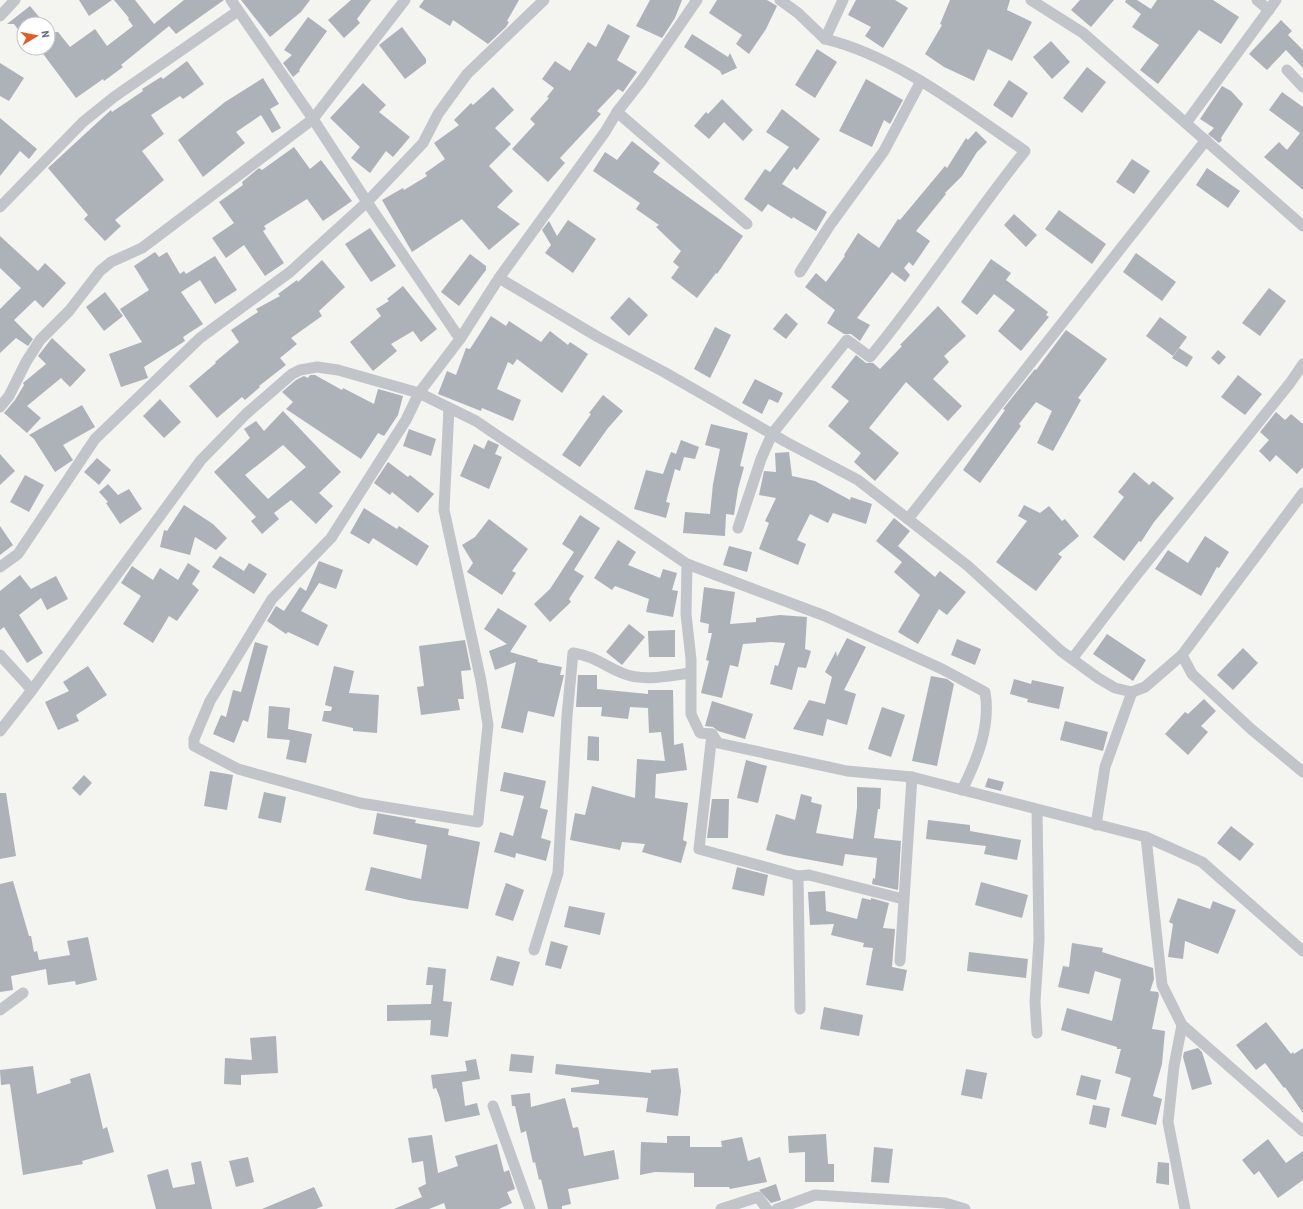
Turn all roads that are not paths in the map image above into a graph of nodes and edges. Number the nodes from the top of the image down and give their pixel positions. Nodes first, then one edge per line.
1 (15, 0) edge
2 (231, 0) edge
3 (405, 0) edge
4 (544, 0) edge
5 (697, 0) edge
6 (780, 0) edge
7 (843, 0) edge
8 (1031, 0) edge
9 (1257, 0) edge
10 (1276, 0) edge
11 (1269, 10) junction
12 (238, 11) junction
13 (0, 16) edge
14 (825, 39) junction
15 (1287, 70) dead end
16 (921, 81) junction
17 (1303, 87) edge
18 (617, 112) junction
19 (313, 119) junction
20 (1186, 123) junction
21 (1206, 140) junction
22 (367, 202) junction
23 (0, 207) edge
24 (747, 224) dead end
25 (1303, 226) edge
26 (800, 272) dead end
27 (499, 278) junction
28 (460, 339) junction
29 (1303, 364) edge
30 (419, 393) junction
31 (0, 407) edge
32 (449, 408) junction
33 (772, 434) junction
34 (1303, 493) edge
35 (908, 519) junction
36 (738, 528) dead end
37 (687, 564) junction
38 (0, 567) edge
39 (0, 655) edge
40 (1182, 655) junction
41 (1072, 659) junction
42 (690, 673) junction
43 (32, 690) junction
44 (1132, 692) junction
45 (0, 731) edge
46 (712, 734) junction
47 (1303, 772) edge
48 (912, 777) junction
49 (962, 790) junction
50 (1037, 810) junction
51 (1096, 825) junction
52 (1146, 837) junction
53 (798, 876) junction
54 (902, 899) junction
55 (534, 950) dead end
56 (1303, 952) edge
57 (900, 961) dead end
58 (23, 993) dead end
59 (800, 1009) dead end
60 (0, 1010) edge
61 (1182, 1025) junction
62 (1037, 1033) dead end
63 (493, 1106) dead end
64 (1303, 1131) edge
65 (530, 1209) edge
66 (721, 1209) edge
67 (767, 1209) edge
68 (777, 1209) edge
69 (965, 1209) edge
70 (1185, 1209) edge

1 - 13 street
2 - 12 street
3 - 19 street
4 - 22 street
5 - 18 street
6 - 14 street
7 - 14 street
8 - 20 street
9 - 11 street
10 - 11 street
11 - 20 street
12 - 19 street
12 - 23 street
14 - 16 street
15 - 17 street
16 - 26 street
16 - 33 street
18 - 24 street
18 - 27 street
19 - 22 street
19 - 31 street
20 - 21 street
21 - 25 street
21 - 35 street
22 - 28 street
22 - 38 street
27 - 28 street
27 - 33 street
28 - 30 street
29 - 41 street
30 - 32 street
30 - 32 street
30 - 43 street
32 - 37 street
33 - 35 street
33 - 36 street
34 - 40 street
35 - 41 street
37 - 42 street
37 - 49 street
39 - 43 street
40 - 44 street
40 - 47 street
41 - 44 street
42 - 46 street
42 - 55 street
43 - 45 street
44 - 51 street
46 - 48 street
46 - 53 street
48 - 49 street
48 - 54 street
49 - 50 street
50 - 51 street
50 - 62 street
51 - 52 street
52 - 56 street
52 - 61 street
53 - 54 street
53 - 59 street
54 - 57 street
58 - 60 street
61 - 64 street
61 - 70 street
63 - 65 street
66 - 67 street
68 - 69 street

